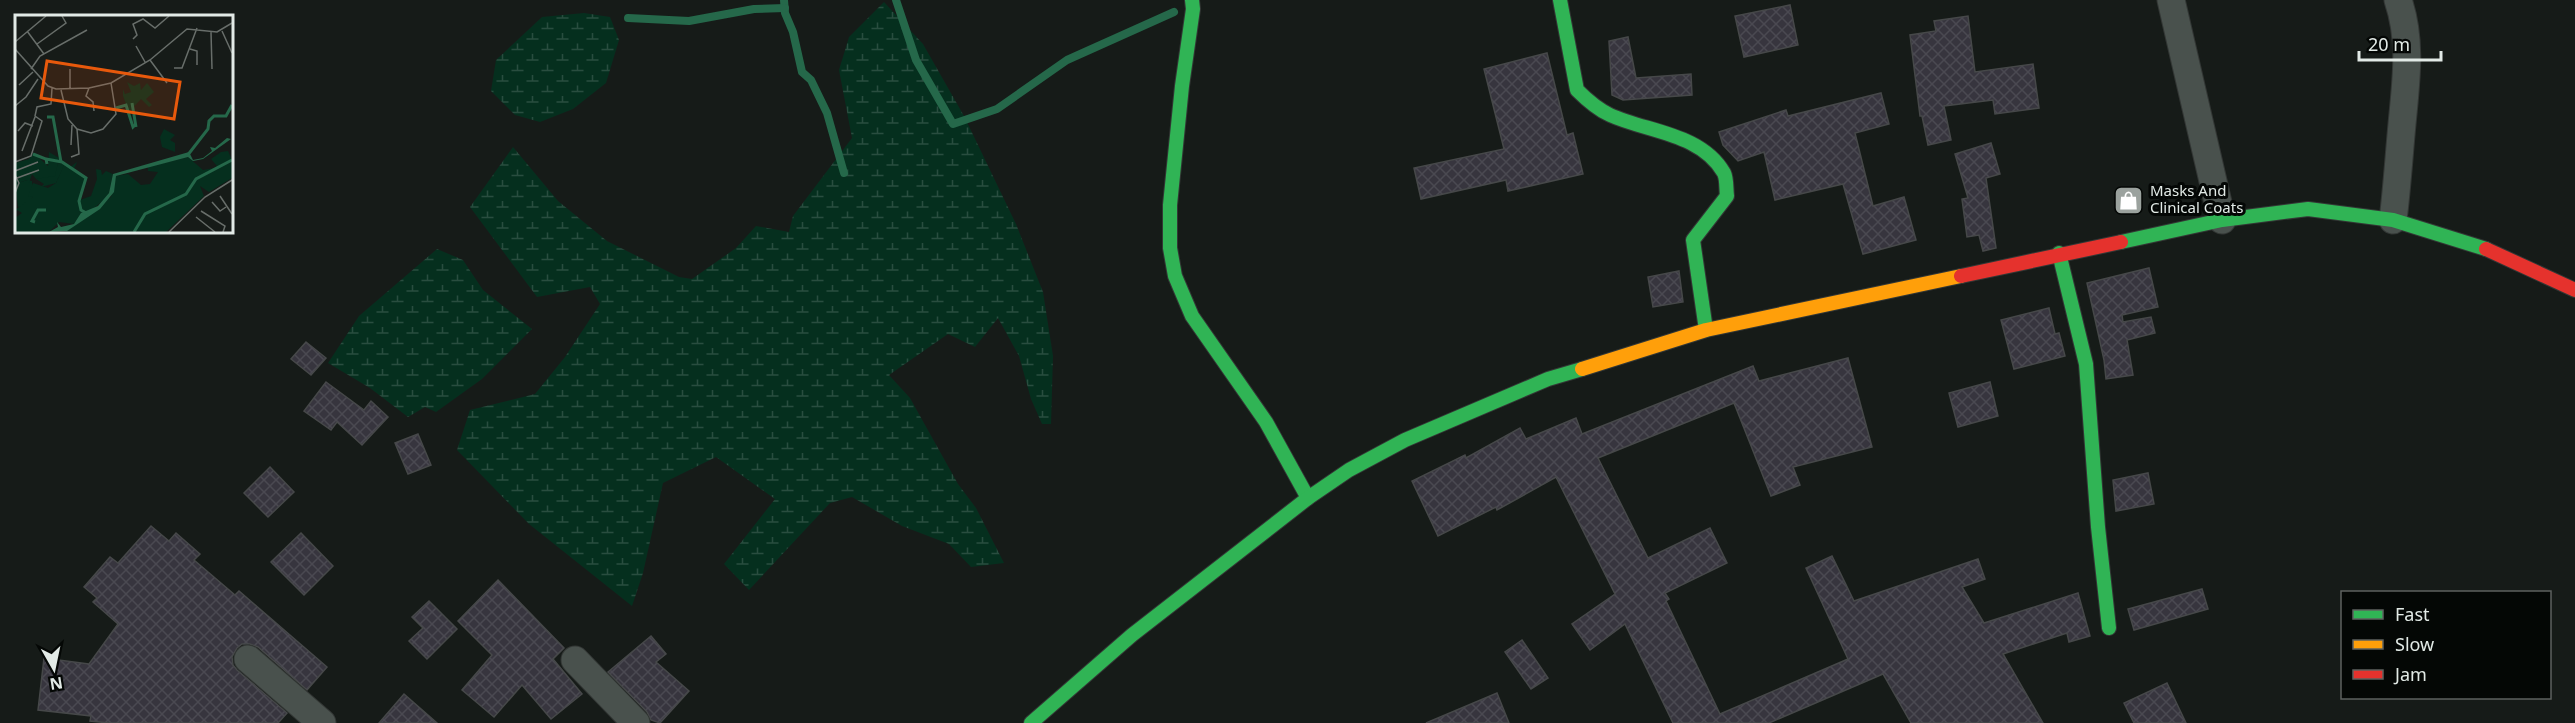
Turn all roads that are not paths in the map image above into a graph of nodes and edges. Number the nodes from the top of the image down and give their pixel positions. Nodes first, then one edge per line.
1 (1192, 0) edge
2 (1560, 0) edge
3 (2171, 0) edge
4 (2398, 0) edge
5 (2222, 220) junction
6 (2393, 220) junction
7 (2059, 253) junction
8 (2575, 290) edge
9 (1706, 330) junction
10 (1308, 498) junction
11 (2109, 628) dead end
12 (248, 659) dead end
13 (575, 660) dead end
14 (322, 723) edge
15 (636, 723) edge
16 (1031, 723) edge

1 - 10 street
2 - 9 street
3 - 5 street
4 - 6 street
5 - 6 street
5 - 7 street
6 - 8 street
7 - 9 street
7 - 11 street
9 - 10 street
10 - 16 street
12 - 14 street
13 - 15 street

